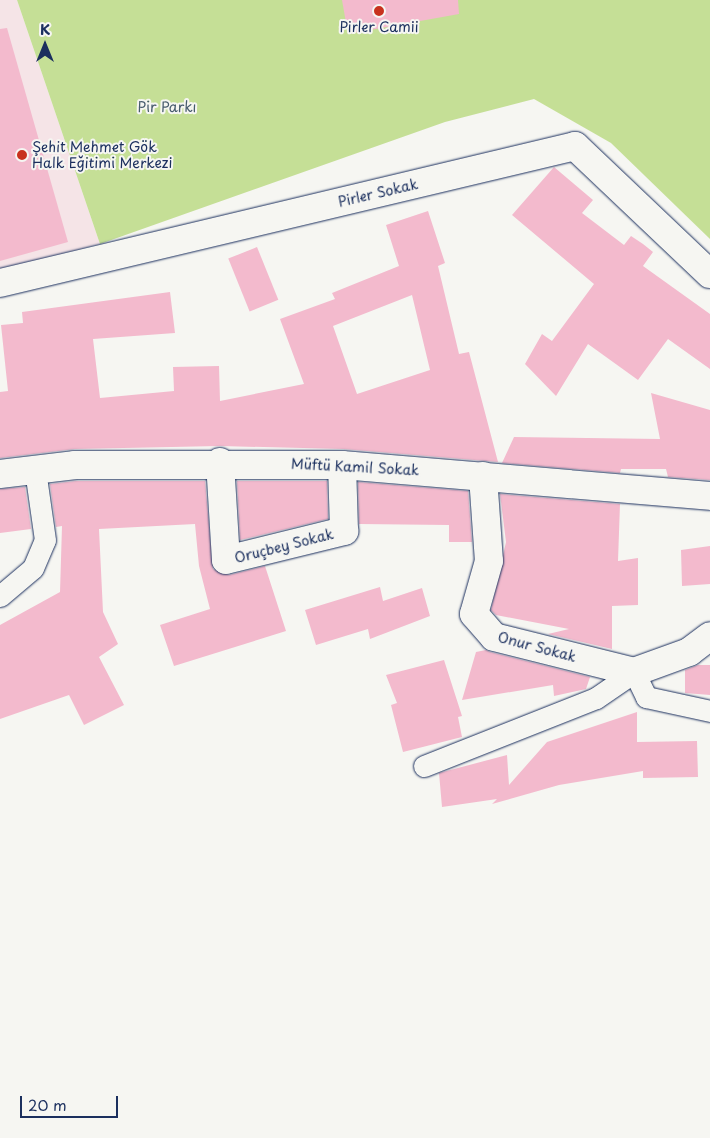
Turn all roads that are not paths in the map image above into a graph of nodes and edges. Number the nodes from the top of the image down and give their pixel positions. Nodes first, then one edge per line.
1 (710, 274) edge
2 (0, 283) edge
3 (220, 462) junction
4 (342, 465) junction
5 (35, 470) junction
6 (0, 474) edge
7 (483, 476) junction
8 (710, 496) edge
9 (0, 596) edge
10 (710, 636) edge
11 (634, 672) junction
12 (710, 711) edge
13 (424, 766) dead end

1 - 2 street, Pirler Sokak
3 - 4 street, Müftü Kamil Sokak
3 - 4 street, Oruçbey Sokak
3 - 5 street, Müftü Kamil Sokak
4 - 7 street, Müftü Kamil Sokak
5 - 6 street, Müftü Kamil Sokak
5 - 9 street
7 - 8 street, Müftü Kamil Sokak
7 - 11 street, Onur Sokak
10 - 11 street
11 - 12 street
11 - 13 street

